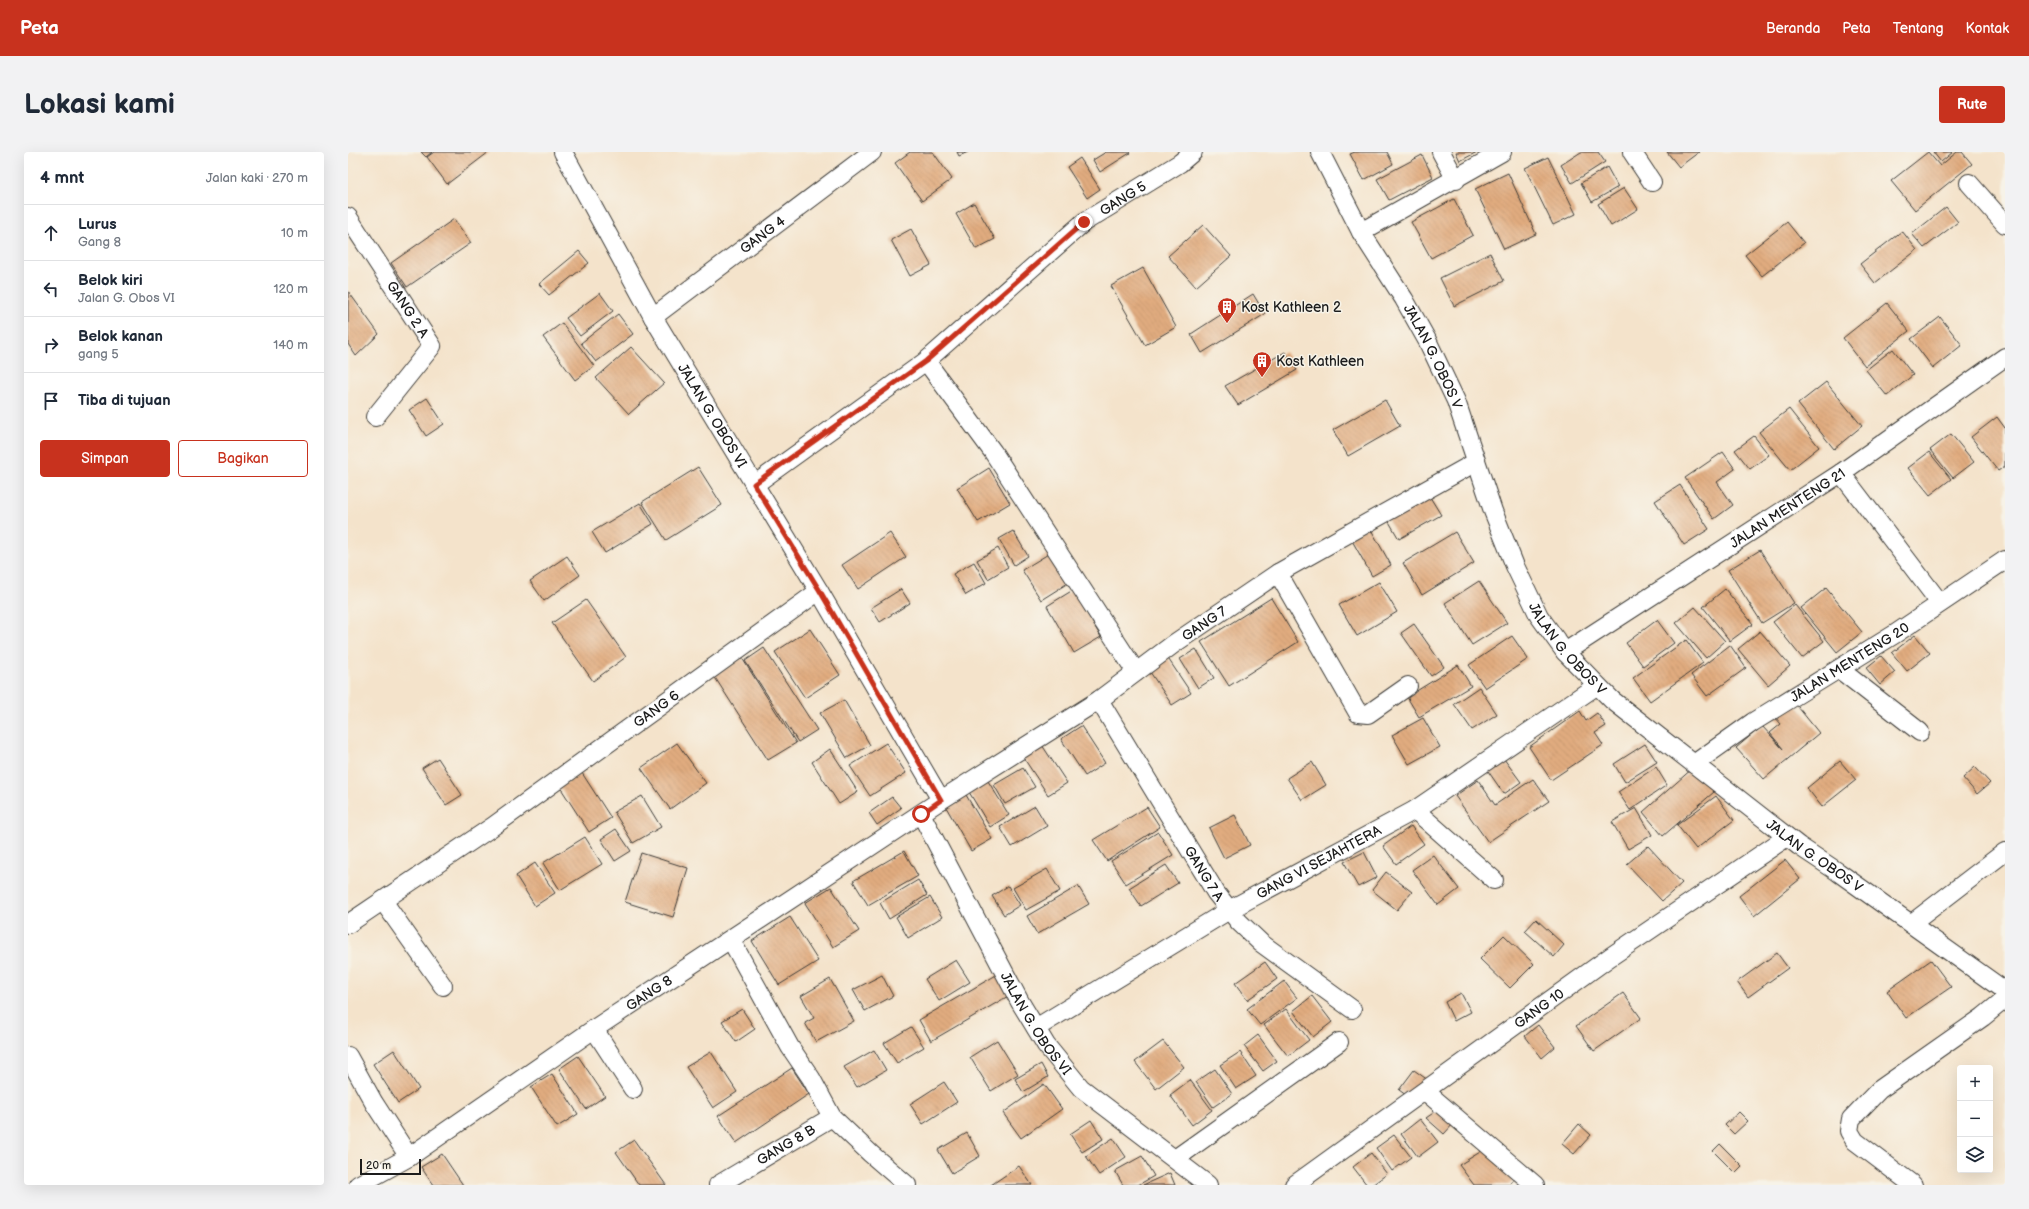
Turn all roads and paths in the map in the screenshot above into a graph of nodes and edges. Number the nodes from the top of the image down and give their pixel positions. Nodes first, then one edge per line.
1 (563, 152) edge
2 (872, 152) edge
3 (1193, 152) edge
4 (1320, 152) edge
5 (1441, 152) edge
6 (1502, 152) edge
7 (1632, 152) edge
8 (1456, 180) junction
9 (1652, 182) dead end
10 (1968, 183) dead end
11 (348, 217) edge
12 (2005, 224) edge
13 (1361, 232) junction
14 (653, 317) junction
15 (2005, 357) edge
16 (926, 361) junction
17 (375, 417) dead end
18 (1476, 462) junction
19 (1841, 473) junction
20 (754, 484) junction
21 (2005, 560) edge
22 (1278, 573) junction
23 (820, 591) junction
24 (1940, 603) junction
25 (1565, 652) junction
26 (1839, 669) junction
27 (1136, 672) junction
28 (1408, 686) dead end
29 (1596, 686) junction
30 (1099, 700) junction
31 (1920, 732) dead end
32 (1694, 764) junction
33 (941, 800) junction
34 (1415, 810) junction
35 (921, 814) junction
36 (1787, 837) junction
37 (2005, 852) edge
38 (1494, 880) dead end
39 (382, 901) junction
40 (1229, 910) junction
41 (348, 924) edge
42 (1911, 924) junction
43 (731, 940) junction
44 (443, 986) dead end
45 (2005, 991) edge
46 (2005, 999) edge
47 (1352, 1009) dead end
48 (1036, 1028) junction
49 (594, 1029) junction
50 (1339, 1042) dead end
51 (348, 1056) edge
52 (633, 1089) dead end
53 (1426, 1091) junction
54 (832, 1117) junction
55 (408, 1157) junction
56 (1175, 1159) junction
57 (358, 1185) edge
58 (718, 1185) edge
59 (907, 1185) edge
60 (1208, 1185) edge
61 (1294, 1185) edge
62 (1535, 1185) edge
63 (1913, 1185) edge

1 - 14 street, JALAN G. OBOS VI
2 - 14 street, GANG 4
3 - 16 street, GANG 5
4 - 13 street, JALAN G. OBOS V
5 - 8 street
6 - 8 street
7 - 9 street
8 - 13 street
10 - 12 street
11 - 17 street, GANG 2 A
13 - 18 street, JALAN G. OBOS V
14 - 20 street, JALAN G. OBOS VI
15 - 19 street, JALAN MENTENG 21
16 - 20 street, GANG 5
16 - 27 street
18 - 22 street, GANG 7
18 - 25 street, JALAN G. OBOS V
19 - 24 street
19 - 25 street, JALAN MENTENG 21
20 - 23 street, JALAN G. OBOS VI
21 - 24 street, JALAN MENTENG 20
22 - 27 street, GANG 7
22 - 28 street
23 - 33 street, JALAN G. OBOS VI
23 - 39 street, GANG 6
24 - 26 street, JALAN MENTENG 20
25 - 29 street, JALAN G. OBOS V
26 - 31 street
26 - 32 street, JALAN MENTENG 20
27 - 30 street, GANG 7
29 - 32 street, JALAN G. OBOS V
29 - 34 street, GANG VI SEJAHTERA
30 - 33 street, GANG 7
30 - 40 street, GANG 7 A
32 - 36 street, JALAN G. OBOS V
33 - 35 street, GANG 8
34 - 38 street
34 - 40 street, GANG VI SEJAHTERA
35 - 43 street, GANG 8
35 - 48 street, JALAN G. OBOS VI
36 - 42 street, JALAN G. OBOS V
36 - 53 street, GANG 10
37 - 42 street
39 - 41 street, GANG 6
39 - 44 street
40 - 47 street, GANG 7 A
40 - 48 street, GANG VI SEJAHTERA
42 - 45 street, JALAN G. OBOS V
43 - 49 street, GANG 8
43 - 54 street
46 - 63 street
48 - 56 street, JALAN G. OBOS VI
49 - 52 street
49 - 55 street, GANG 8
50 - 56 street
51 - 55 street
53 - 61 street, GANG 10
53 - 62 street
54 - 58 street, GANG 8 B
54 - 59 street
55 - 57 street, GANG 8
56 - 60 street, JALAN G. OBOS VI

